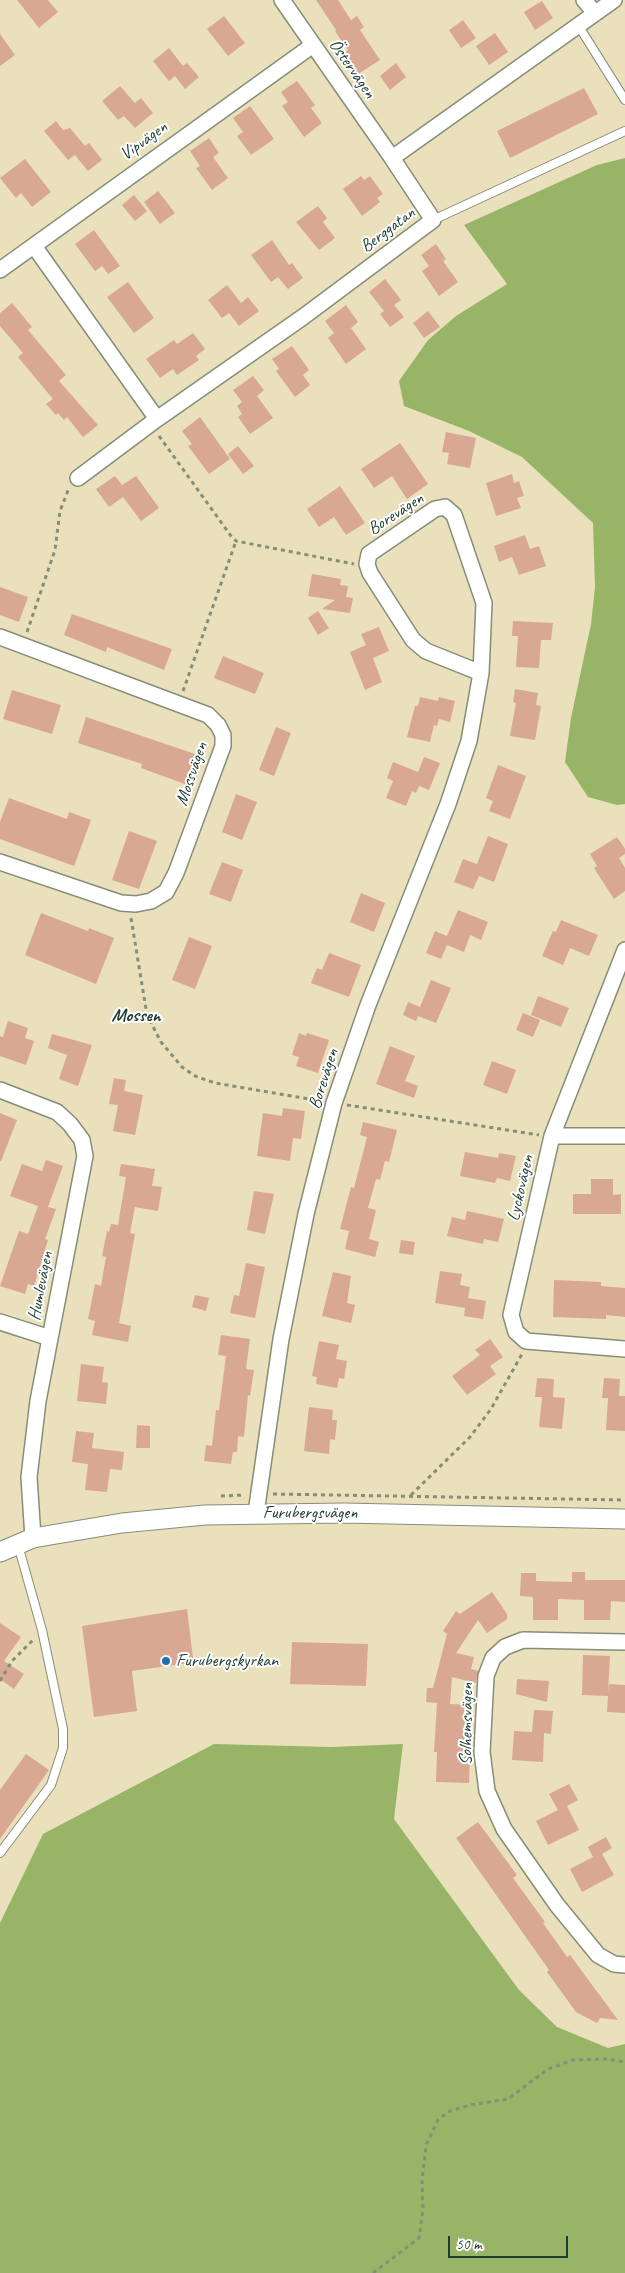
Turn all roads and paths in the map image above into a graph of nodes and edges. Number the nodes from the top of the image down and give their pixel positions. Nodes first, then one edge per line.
1 (282, 0) edge
2 (584, 0) edge
3 (614, 0) edge
4 (594, 13) junction
5 (578, 24) junction
6 (312, 45) junction
7 (625, 100) edge
8 (625, 131) edge
9 (392, 158) junction
10 (433, 220) junction
11 (34, 246) junction
12 (0, 270) edge
13 (153, 421) junction
14 (78, 478) joint
15 (236, 541) junction
16 (367, 564) junction
17 (0, 637) edge
18 (22, 644) junction
19 (481, 672) junction
20 (178, 704) junction
21 (0, 862) edge
22 (129, 904) junction
23 (625, 950) edge
24 (0, 1090) edge
25 (334, 1103) junction
26 (552, 1136) junction
27 (625, 1136) edge
28 (0, 1322) edge
29 (50, 1338) junction
30 (526, 1341) junction
31 (625, 1348) edge
32 (410, 1495) dead end
33 (256, 1512) junction
34 (625, 1519) edge
35 (25, 1542) junction
36 (0, 1552) edge
37 (42, 1630) junction
38 (625, 1642) edge
39 (0, 1681) edge
40 (0, 1853) edge
41 (625, 1965) edge
42 (625, 2062) edge
43 (373, 2273) edge

1 - 6 street, Östervägen
2 - 4 street
3 - 4 street
4 - 5 street
5 - 7 lane
5 - 9 street
6 - 9 street, Östervägen
6 - 11 street, Vipvägen
8 - 10 lane
9 - 10 street, Berggatan
10 - 13 street, Berggatan
11 - 12 street, Vipvägen
11 - 13 street
13 - 14 street, Berggatan
13 - 15 path
14 - 18 path
15 - 16 path
15 - 20 path
16 - 19 street, Borevägen
16 - 19 street, Borevägen
17 - 18 street, Mossvägen
18 - 20 street, Mossvägen
19 - 25 street, Borevägen
20 - 22 street, Mossvägen
21 - 22 street, Mossvägen
22 - 25 path
23 - 26 street, Lyckovägen
24 - 29 street, Humlevägen
25 - 26 path
25 - 33 street, Borevägen
26 - 27 street
26 - 30 street, Lyckovägen
28 - 29 street
29 - 35 street, Humlevägen
30 - 31 street
30 - 32 path
33 - 34 street, Furubergsvägen
33 - 35 street, Furubergsvägen
35 - 36 street, Furubergsvägen
35 - 37 lane
37 - 39 path
37 - 40 lane
38 - 41 street, Solhemsvägen
42 - 43 path

